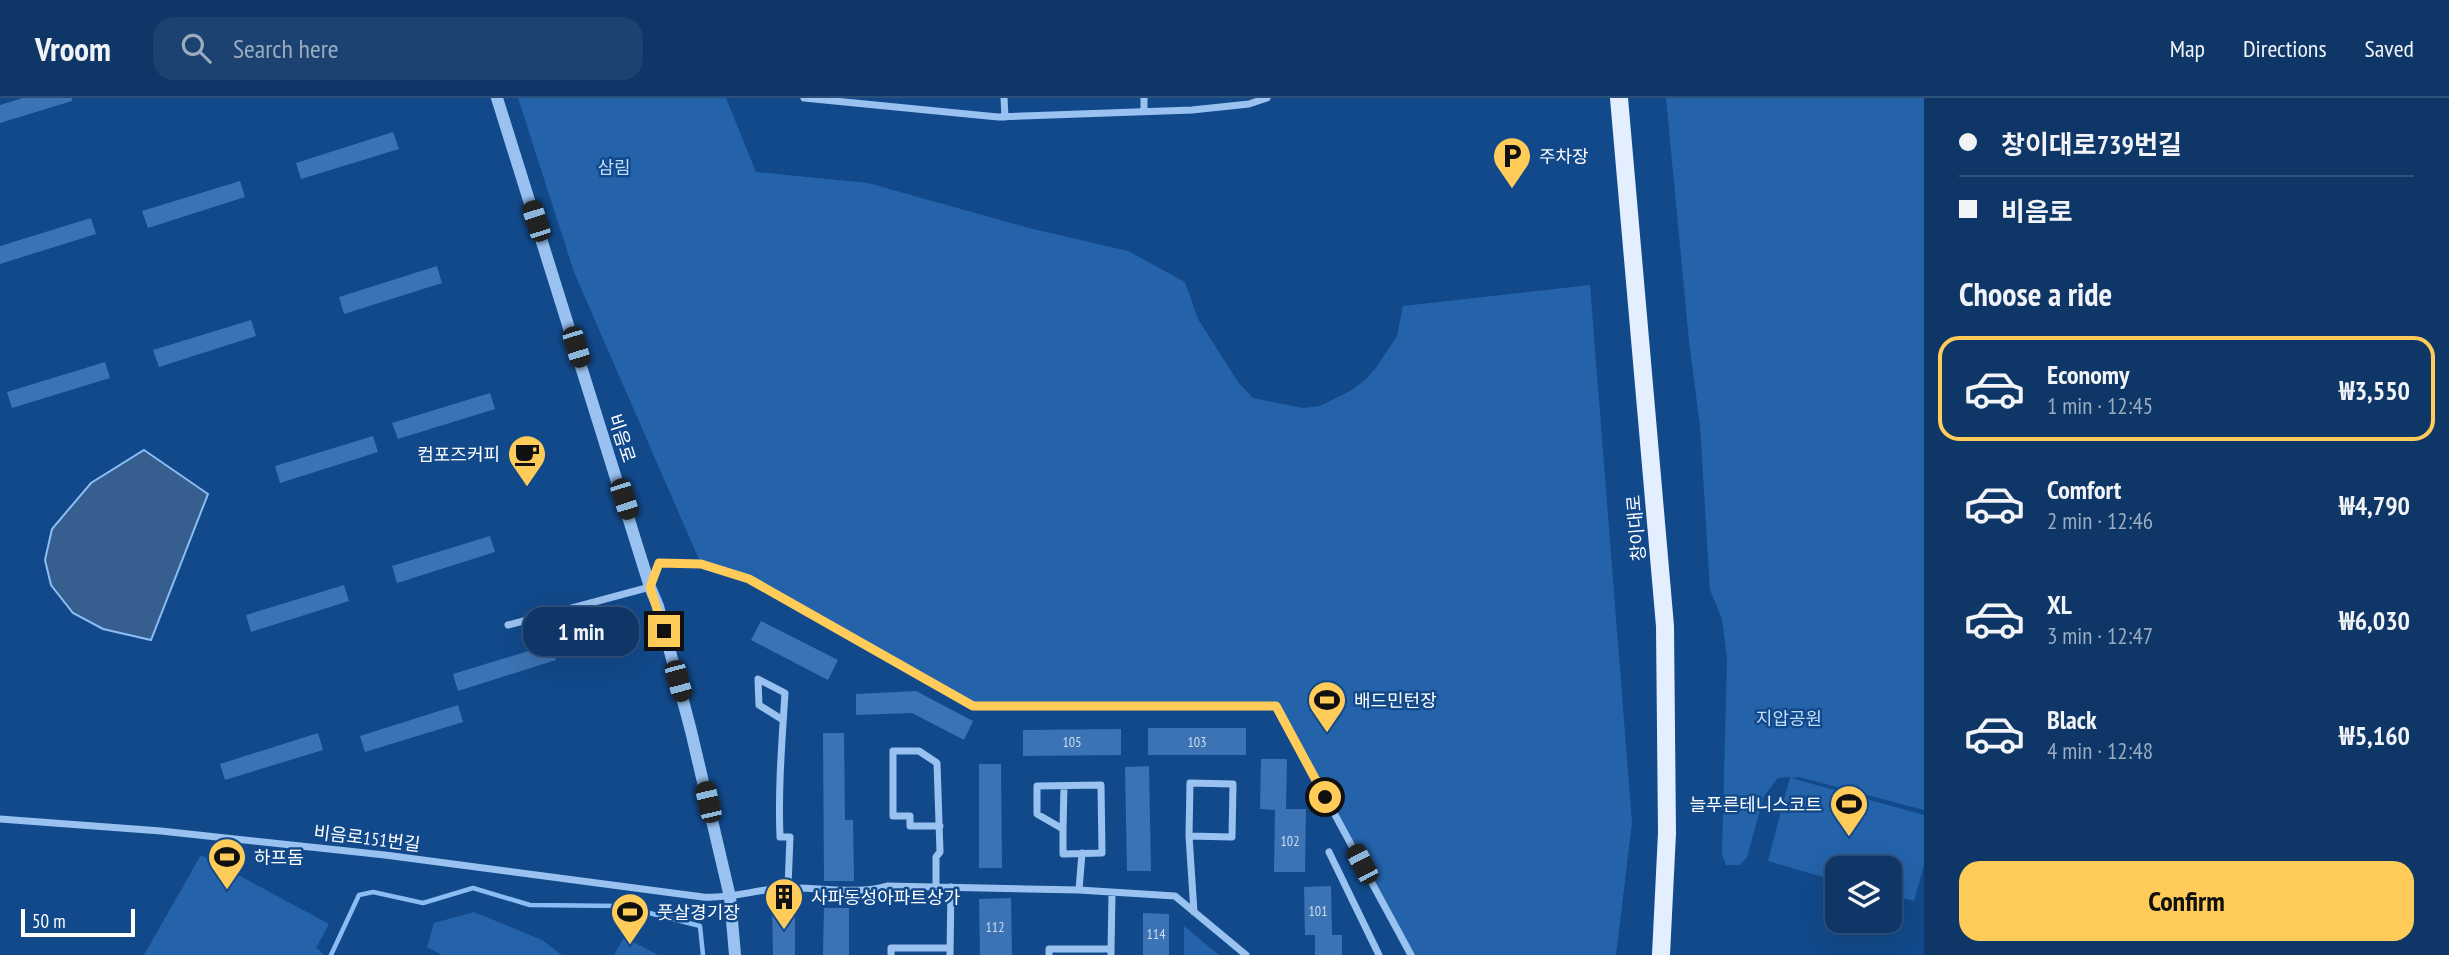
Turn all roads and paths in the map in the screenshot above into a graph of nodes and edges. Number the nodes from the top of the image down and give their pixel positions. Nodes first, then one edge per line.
1 (498, 98) edge
2 (804, 98) edge
3 (1004, 98) edge
4 (1144, 98) edge
5 (1266, 98) edge
6 (1619, 98) edge
7 (1144, 111) junction
8 (1005, 117) junction
9 (650, 587) junction
10 (508, 625) dead end
11 (783, 720) junction
12 (1064, 786) junction
13 (0, 819) edge
14 (940, 826) junction
15 (1063, 829) junction
16 (1189, 836) junction
17 (1329, 852) dead end
18 (1082, 853) junction
19 (936, 886) junction
20 (788, 887) junction
21 (951, 887) junction
22 (1079, 890) junction
23 (1112, 894) junction
24 (730, 897) junction
25 (1195, 912) junction
26 (950, 952) edge
27 (1111, 952) edge
28 (735, 955) edge
29 (891, 955) edge
30 (1049, 955) edge
31 (1246, 955) edge
32 (1379, 955) edge
33 (1411, 955) edge
34 (1661, 955) edge

1 - 9 street, 비음로
2 - 8 street
3 - 8 street
4 - 7 street
5 - 7 street
6 - 34 main road, 창이대로
7 - 8 street
9 - 10 street
9 - 24 street, 비음로
9 - 33 street
11 - 11 street
11 - 20 street
12 - 15 street
12 - 15 street
12 - 18 street
13 - 24 street, 비음로151번길
14 - 14 street
14 - 19 street
15 - 18 street
16 - 16 street
16 - 25 street
17 - 32 street
18 - 22 street
19 - 20 street, 비음로151번길
19 - 21 street, 비음로151번길
20 - 24 street, 비음로151번길
21 - 22 street, 비음로151번길
21 - 26 street
22 - 23 street, 비음로151번길
23 - 25 street, 비음로151번길
23 - 27 street
24 - 28 street, 비음로
25 - 31 street, 비음로151번길
26 - 29 street
27 - 30 street

